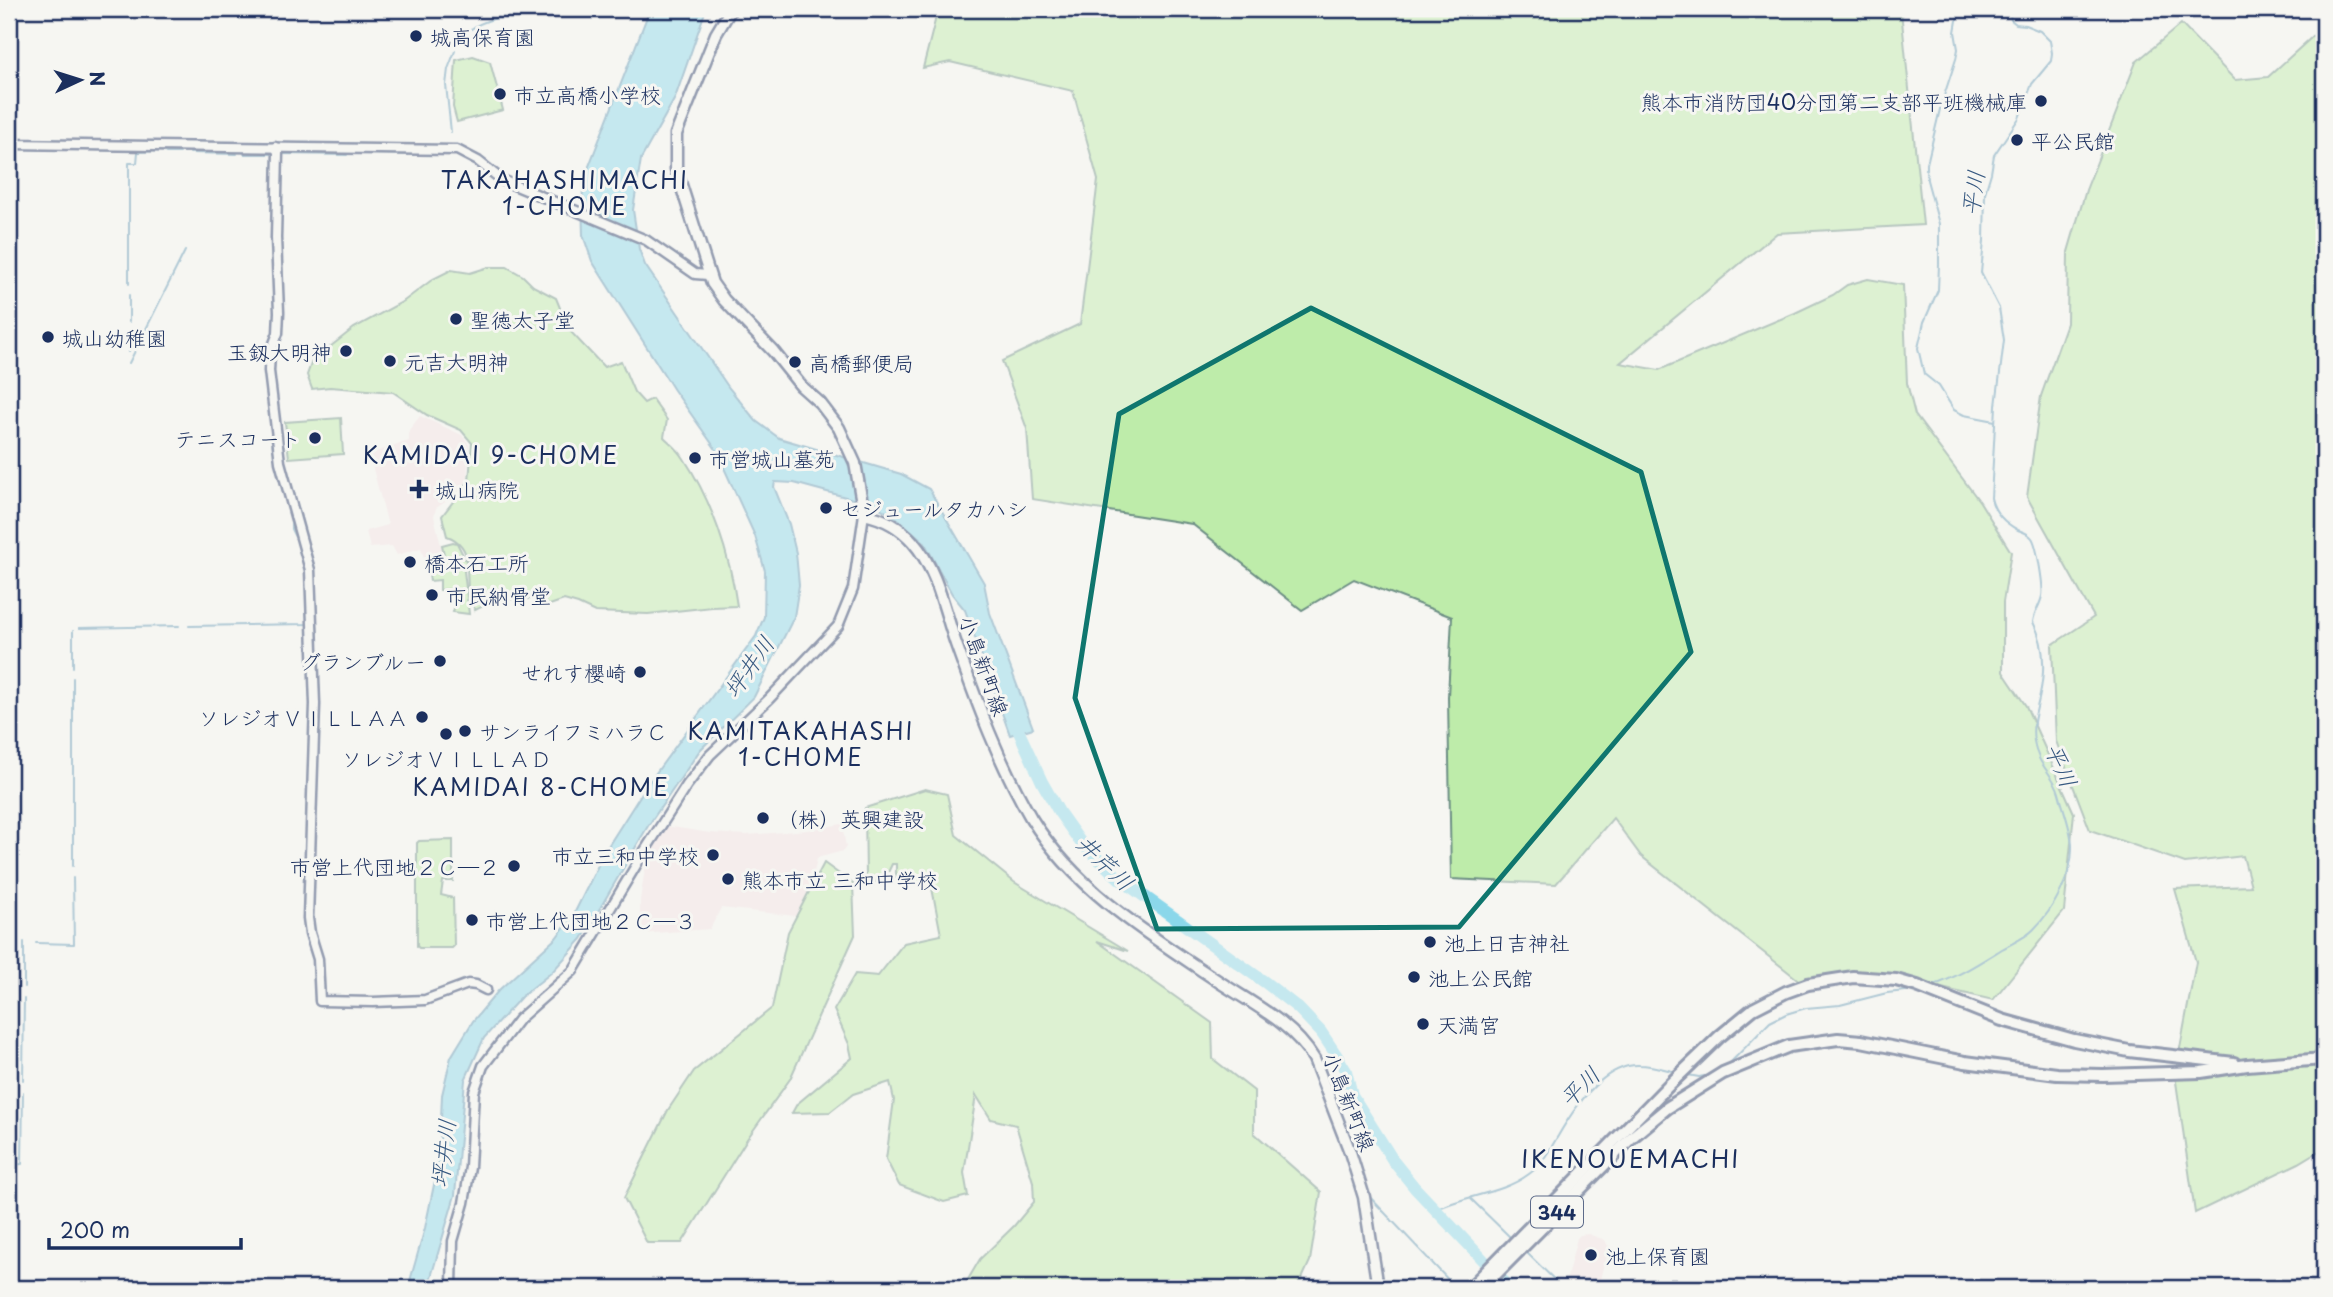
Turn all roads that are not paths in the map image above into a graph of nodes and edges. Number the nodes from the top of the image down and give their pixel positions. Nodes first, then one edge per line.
1 (731, 9) edge
2 (9, 144) edge
3 (275, 147) junction
4 (708, 275) junction
5 (864, 509) junction
6 (486, 990) dead end
7 (2324, 1059) edge
8 (2247, 1065) junction
9 (452, 1288) edge
10 (1378, 1288) edge
11 (1470, 1288) edge
12 (1482, 1288) edge

1 - 4 main road
2 - 3 street
3 - 4 street
3 - 6 street
4 - 5 main road
5 - 9 street
5 - 10 main road, 小島新町線
7 - 8 highway
8 - 11 highway, 344
8 - 12 highway, 344

